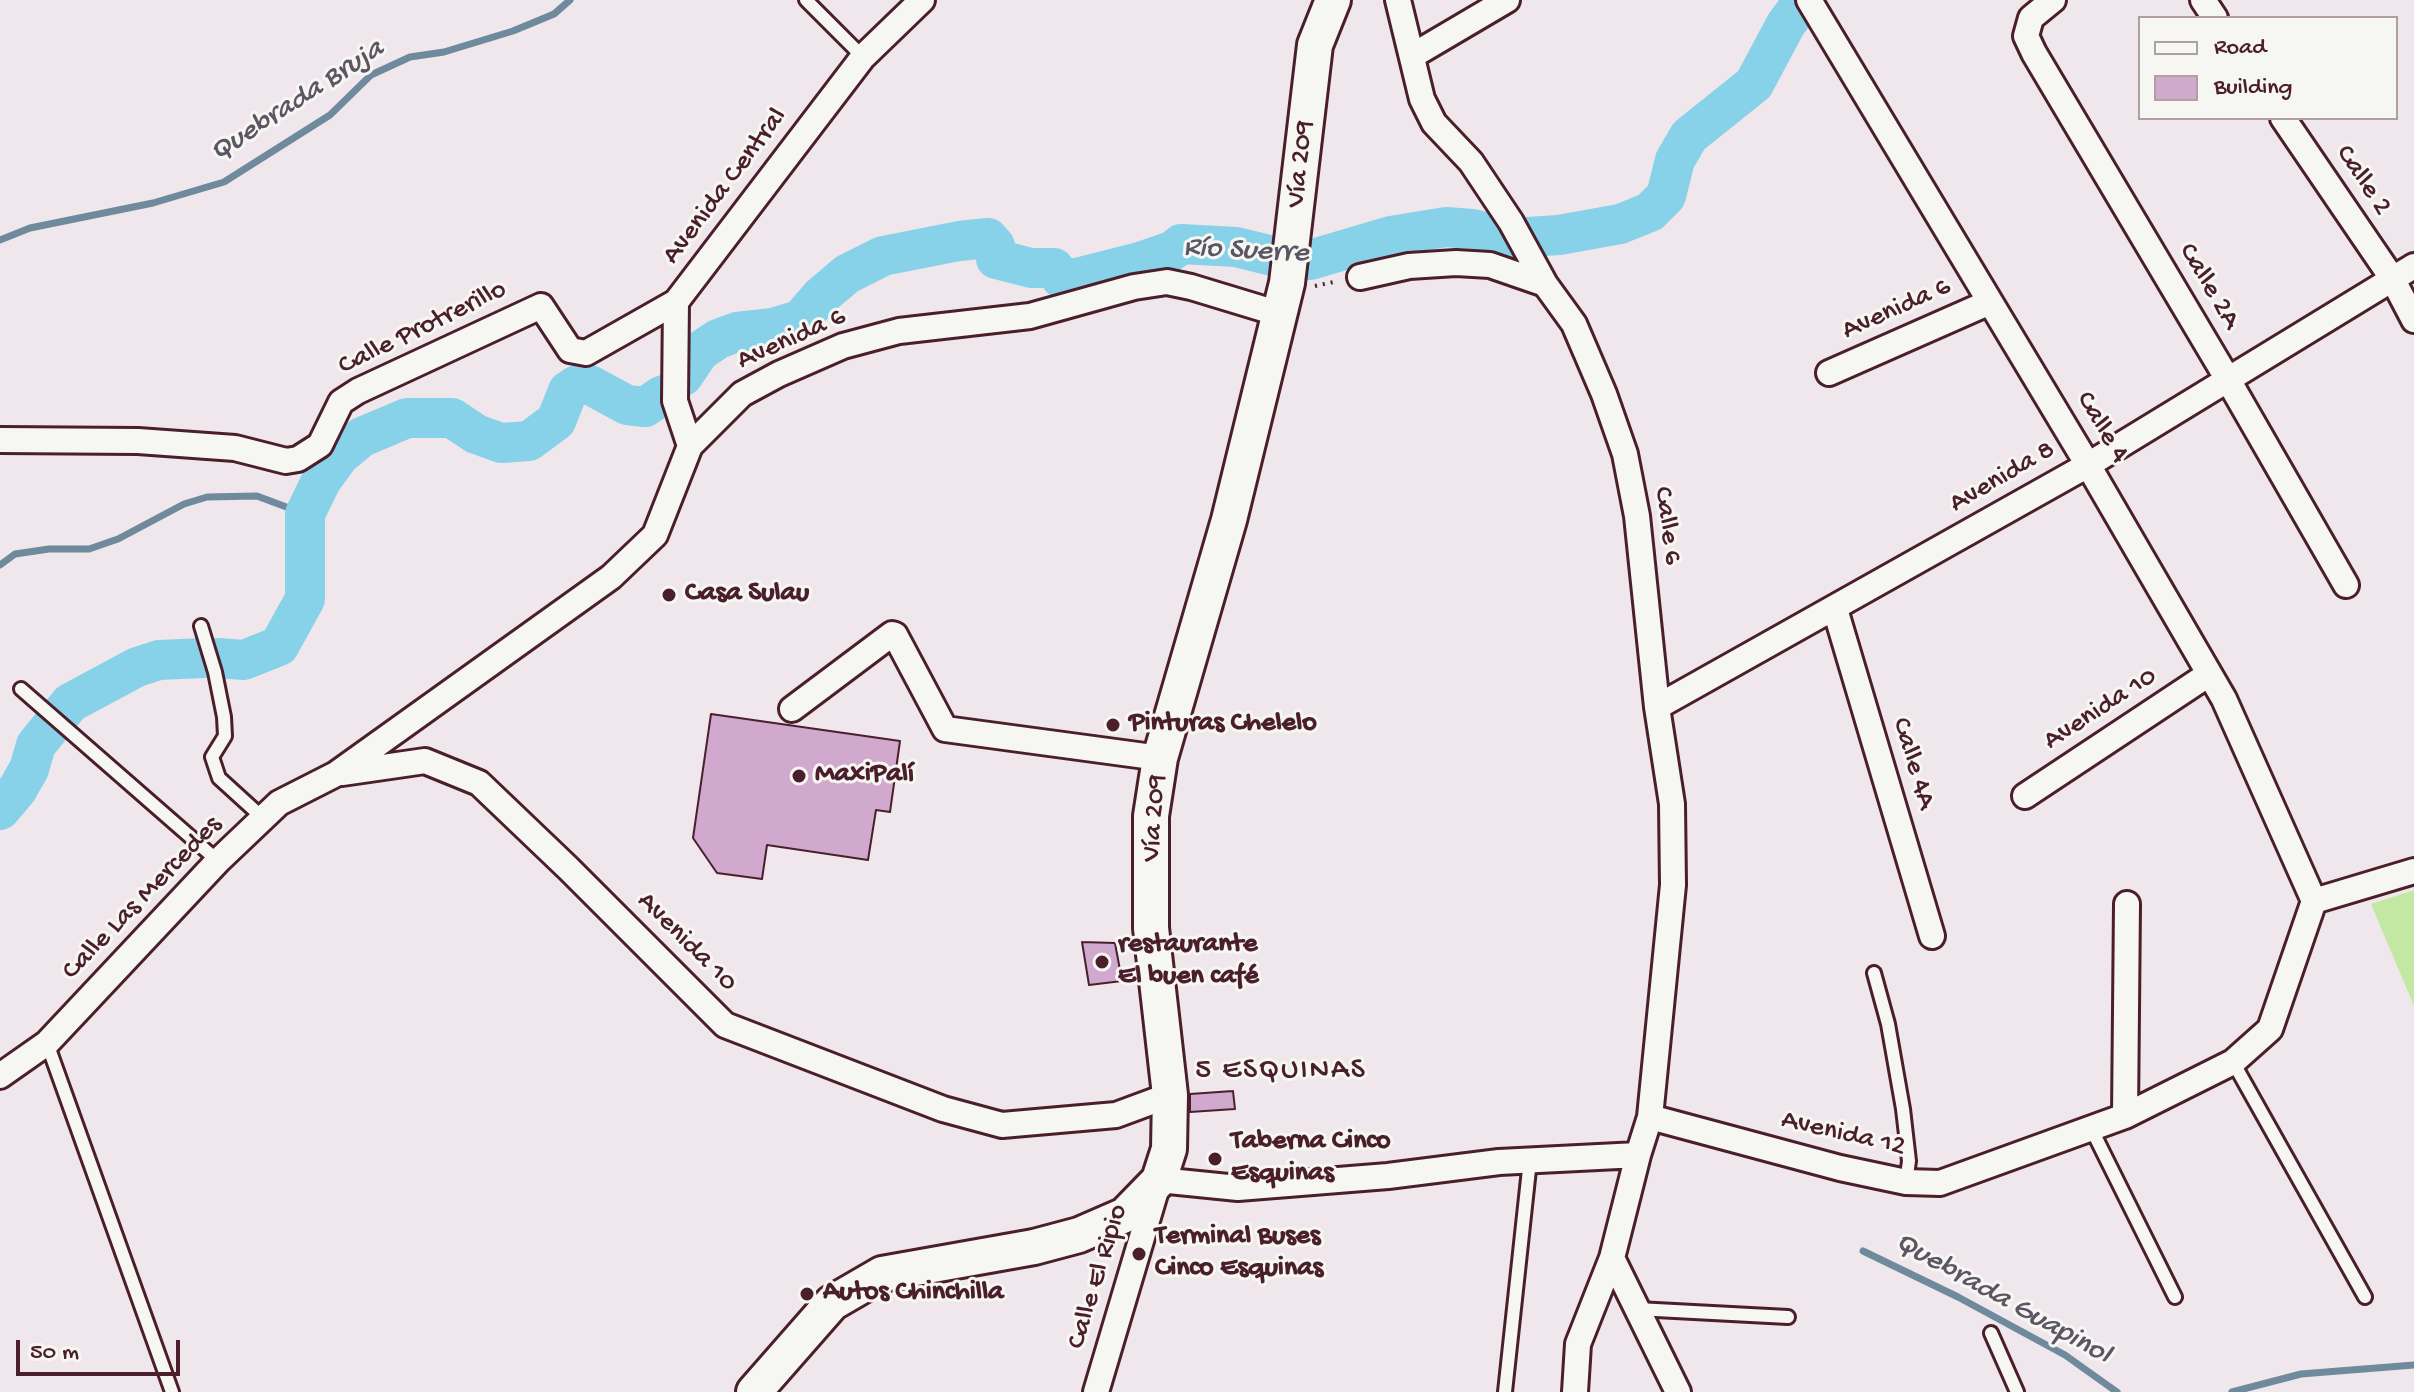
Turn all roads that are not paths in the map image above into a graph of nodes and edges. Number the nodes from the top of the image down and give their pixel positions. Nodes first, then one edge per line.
1 (806, 0) edge
2 (922, 0) edge
3 (1333, 0) edge
4 (1398, 0) edge
5 (1507, 0) edge
6 (2053, 0) edge
7 (1814, 9) edge
8 (1412, 56) junction
9 (863, 57) junction
10 (2284, 120) edge
11 (2414, 266) edge
12 (1360, 277) road end
13 (2392, 278) junction
14 (1545, 284) junction
15 (1285, 293) junction
16 (676, 302) junction
17 (1990, 302) junction
18 (2414, 320) edge
19 (1829, 373) dead end
20 (2227, 378) junction
21 (0, 440) edge
22 (690, 446) junction
23 (2088, 465) junction
24 (2346, 585) dead end
25 (1835, 609) junction
26 (201, 626) dead end
27 (2209, 674) junction
28 (21, 689) dead end
29 (1657, 707) junction
30 (792, 709) dead end
31 (1160, 758) junction
32 (336, 774) junction
33 (2025, 796) dead end
34 (263, 818) junction
35 (218, 861) junction
36 (2414, 871) edge
37 (2314, 901) junction
38 (2127, 904) dead end
39 (1932, 936) dead end
40 (1874, 973) dead end
41 (47, 1043) junction
42 (2233, 1062) junction
43 (0, 1076) edge
44 (1170, 1095) junction
45 (2125, 1116) junction
46 (1650, 1117) junction
47 (2091, 1128) junction
48 (1638, 1155) junction
49 (1530, 1160) junction
50 (1159, 1180) junction
51 (1906, 1182) junction
52 (1612, 1258) junction
53 (2175, 1297) dead end
54 (2365, 1297) dead end
55 (1637, 1309) junction
56 (1788, 1317) dead end
57 (1991, 1333) dead end
58 (172, 1392) edge
59 (754, 1392) edge
60 (1096, 1392) edge
61 (1505, 1392) edge
62 (1575, 1392) edge
63 (1678, 1392) edge
64 (2017, 1392) edge

1 - 9 lane
2 - 9 street, Avenida Central
3 - 15 main road, Vía 209
4 - 8 street, Calle 6
5 - 8 street
6 - 20 street, Calle 2A
7 - 17 street, Calle 4
8 - 14 street, Calle 6
9 - 16 street, Avenida Central
10 - 13 street, Calle 2
11 - 13 street, Avenida 8
12 - 14 street
13 - 18 street, Calle 2
13 - 20 street, Avenida 8
14 - 29 street, Calle 6
15 - 22 street, Avenida 6
15 - 31 main road, Vía 209
16 - 21 street, Calle Protrerillo
16 - 22 street, Avenida Central
17 - 19 street, Avenida 6
17 - 23 street, Calle 4
20 - 23 street, Avenida 8
20 - 24 street, Calle 2A
22 - 32 street, Avenida 6
23 - 25 street, Avenida 8
23 - 27 street, Calle 4
25 - 29 street, Avenida 8
25 - 39 street, Calle 4A
26 - 34 lane
27 - 33 street, Avenida 10
27 - 37 street, Calle 4
28 - 35 lane
29 - 46 street, Calle 6
30 - 31 street
31 - 44 main road, Vía 209
32 - 34 street, Calle Las Mercedes
32 - 44 street, Avenida 10
34 - 35 street, Calle Las Mercedes
35 - 41 street, Calle Las Mercedes
36 - 37 street
37 - 42 street, Avenida 12
38 - 45 street
40 - 51 lane
41 - 43 street, Calle Las Mercedes
41 - 58 lane
42 - 45 street, Avenida 12
42 - 54 lane
44 - 50 main road, Vía 209
45 - 47 street, Avenida 12
46 - 48 street
46 - 51 street, Avenida 12
47 - 51 street, Avenida 12
47 - 53 lane
48 - 49 street
48 - 52 street
49 - 50 street
49 - 61 lane
50 - 59 main road, Vía 209
50 - 60 street, Calle El Ripio
52 - 55 street
52 - 62 street
55 - 56 lane
55 - 63 street
57 - 64 lane

